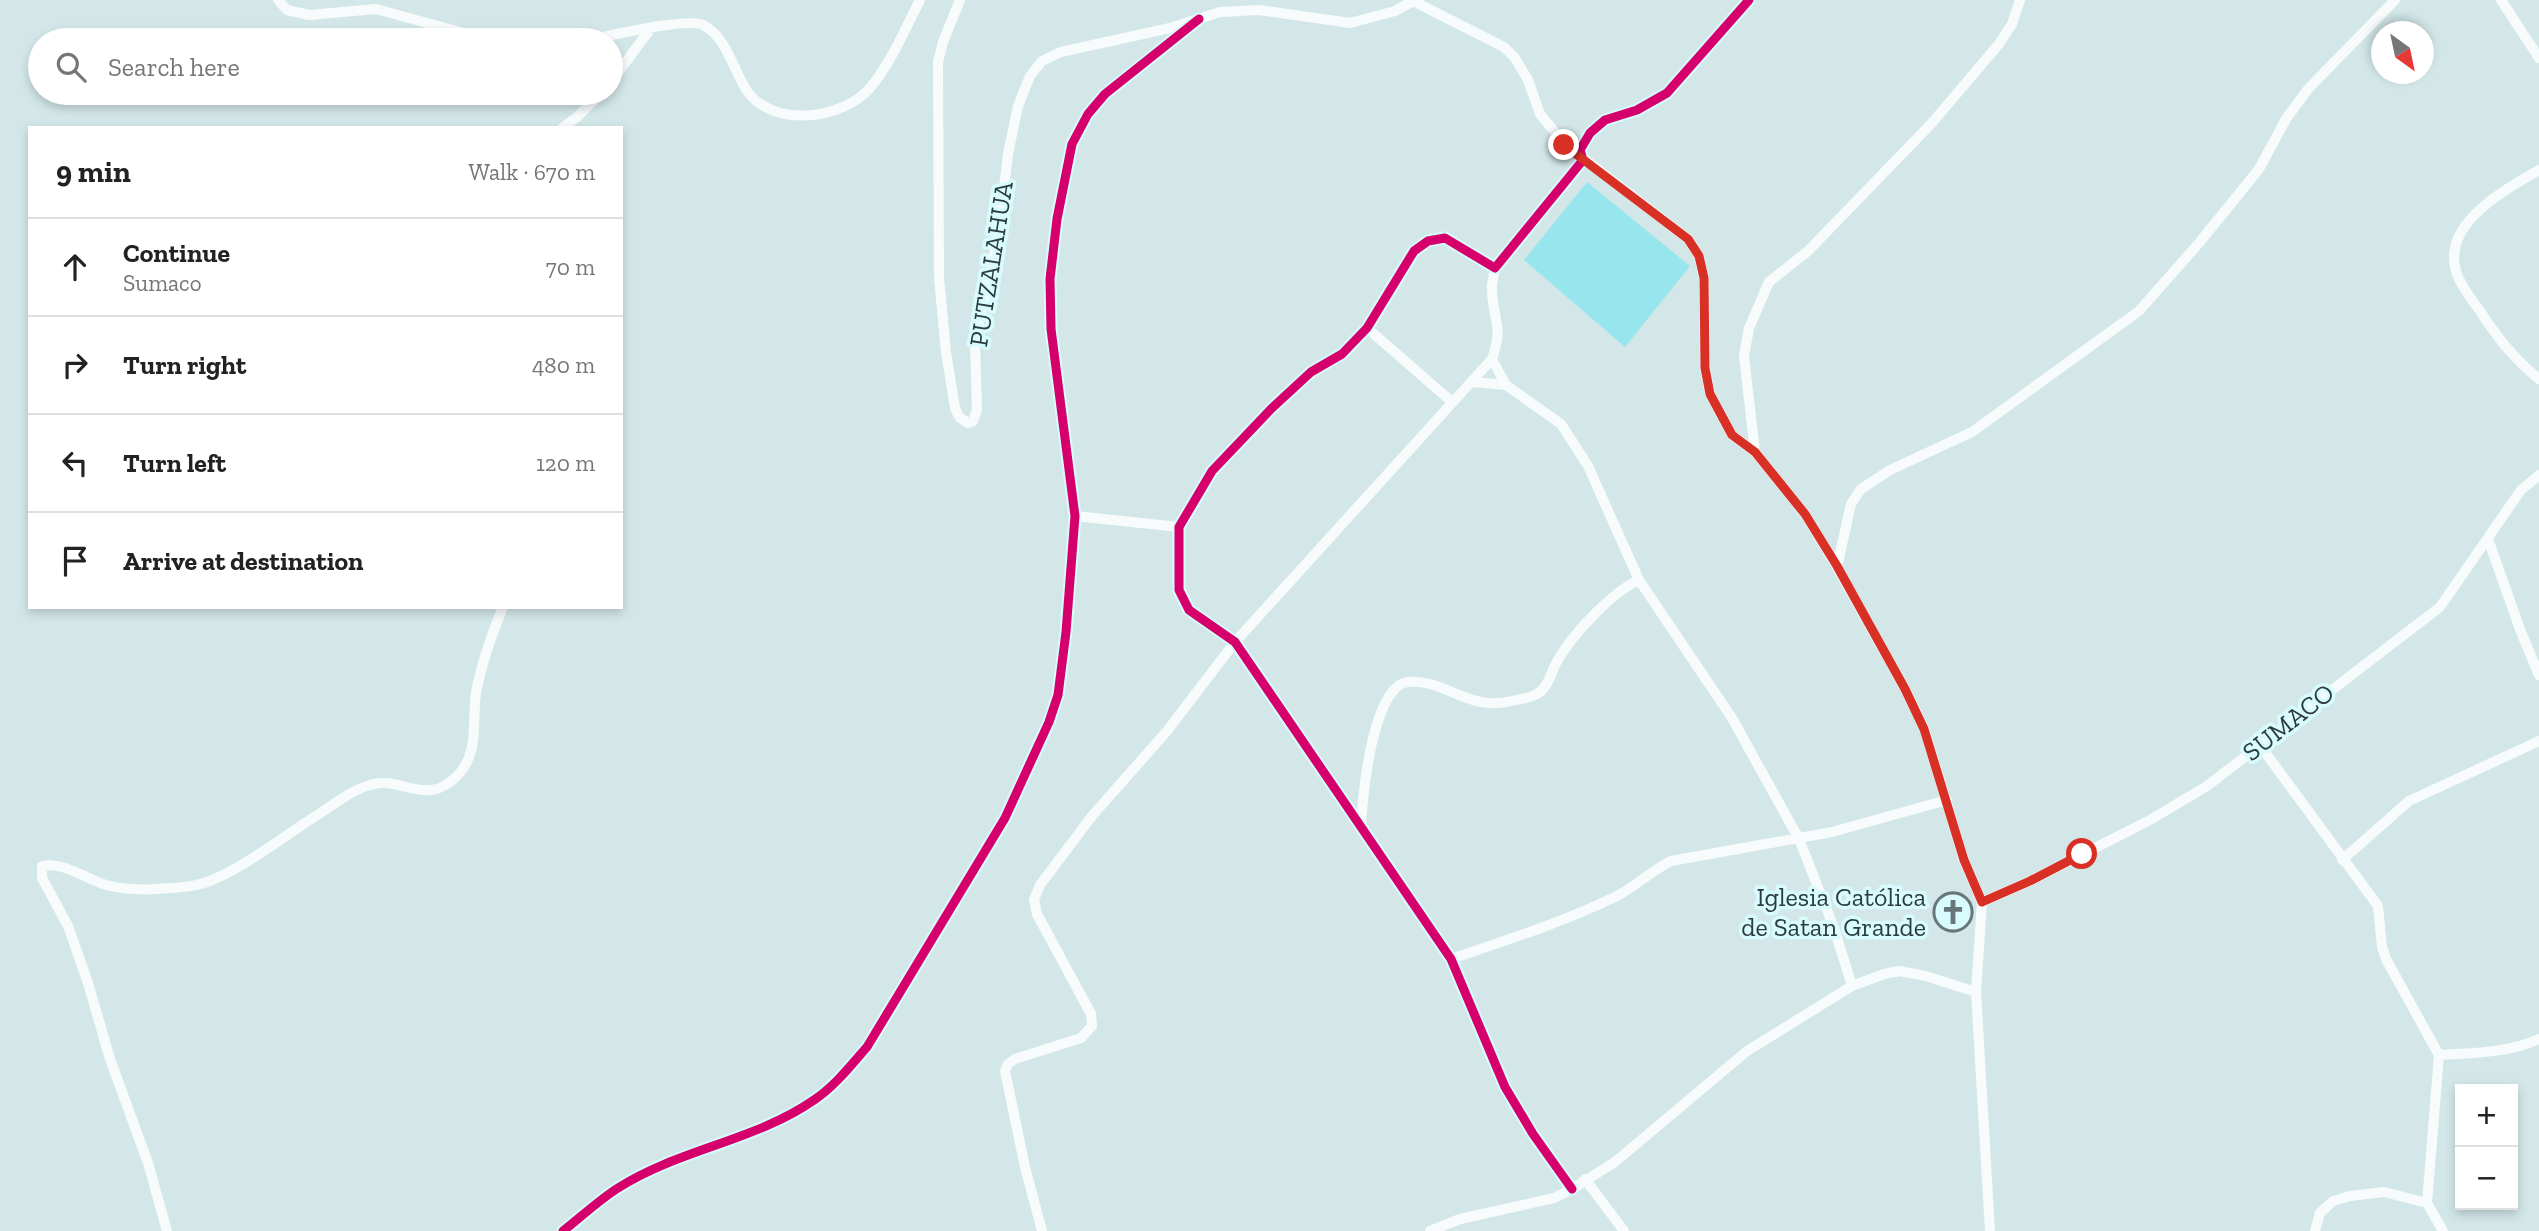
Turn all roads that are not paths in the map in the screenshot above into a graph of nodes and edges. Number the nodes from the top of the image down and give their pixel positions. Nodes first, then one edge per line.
1 (278, 0) edge
2 (920, 0) edge
3 (960, 0) edge
4 (1216, 0) edge
5 (1749, 0) edge
6 (2020, 0) edge
7 (2395, 0) edge
8 (2501, 0) edge
9 (1414, 1) edge
10 (1220, 12) junction
11 (1199, 19) junction
12 (445, 28) edge
13 (651, 29) junction
14 (623, 34) edge
15 (2539, 58) edge
16 (623, 66) edge
17 (589, 105) edge
18 (565, 126) edge
19 (1583, 160) junction
20 (2539, 170) edge
21 (1495, 268) junction
22 (1367, 328) junction
23 (1492, 359) junction
24 (2539, 379) edge
25 (1471, 382) junction
26 (1506, 385) junction
27 (1452, 402) junction
28 (1755, 452) junction
29 (2539, 475) edge
30 (1075, 516) junction
31 (1179, 527) junction
32 (2488, 539) junction
33 (1837, 566) junction
34 (1639, 580) junction
35 (502, 609) edge
36 (1235, 642) junction
37 (2539, 675) edge
38 (2539, 741) edge
39 (2259, 744) junction
40 (1947, 800) junction
41 (1361, 828) junction
42 (1799, 839) junction
43 (2342, 860) junction
44 (1982, 902) junction
45 (1451, 959) junction
46 (1852, 986) junction
47 (1976, 992) junction
48 (2539, 1039) edge
49 (2438, 1055) junction
50 (1586, 1179) junction
51 (1572, 1189) junction
52 (2427, 1203) junction
53 (1460, 1219) junction
54 (167, 1231) edge
55 (563, 1231) edge
56 (1042, 1231) edge
57 (1430, 1231) edge
58 (1467, 1231) edge
59 (1624, 1231) edge
60 (1990, 1231) edge
61 (2315, 1231) edge
62 (2444, 1231) edge

1 - 12 street
2 - 13 street
3 - 11 street, PUTZALAHUA
4 - 10 street
5 - 19 street
6 - 28 street
7 - 33 street
8 - 15 street
9 - 10 street, PUTZALAHUA
9 - 19 street
10 - 11 street, PUTZALAHUA
11 - 30 street
13 - 14 street
13 - 16 street
17 - 18 street
19 - 21 street
19 - 28 street
20 - 24 street
21 - 22 street
21 - 23 street
22 - 27 street
22 - 31 street
23 - 25 street
23 - 26 street
25 - 26 street
25 - 27 street
26 - 34 street
27 - 36 street
28 - 33 street
29 - 32 street, SUMACO
30 - 31 street
30 - 55 street
31 - 36 street
32 - 37 street
32 - 39 street, SUMACO
33 - 40 street
34 - 41 street
34 - 42 street
35 - 54 street
36 - 41 street
36 - 56 street
38 - 43 street
39 - 43 street
39 - 44 street, SUMACO
40 - 42 street
40 - 44 street
41 - 45 street
42 - 45 street
42 - 46 street
43 - 49 street
44 - 47 street
45 - 51 street
46 - 47 street
46 - 50 street
47 - 60 street
48 - 49 street
49 - 52 street
50 - 51 street
50 - 59 street
51 - 53 street
52 - 61 street
52 - 62 street
53 - 57 street
53 - 58 street

